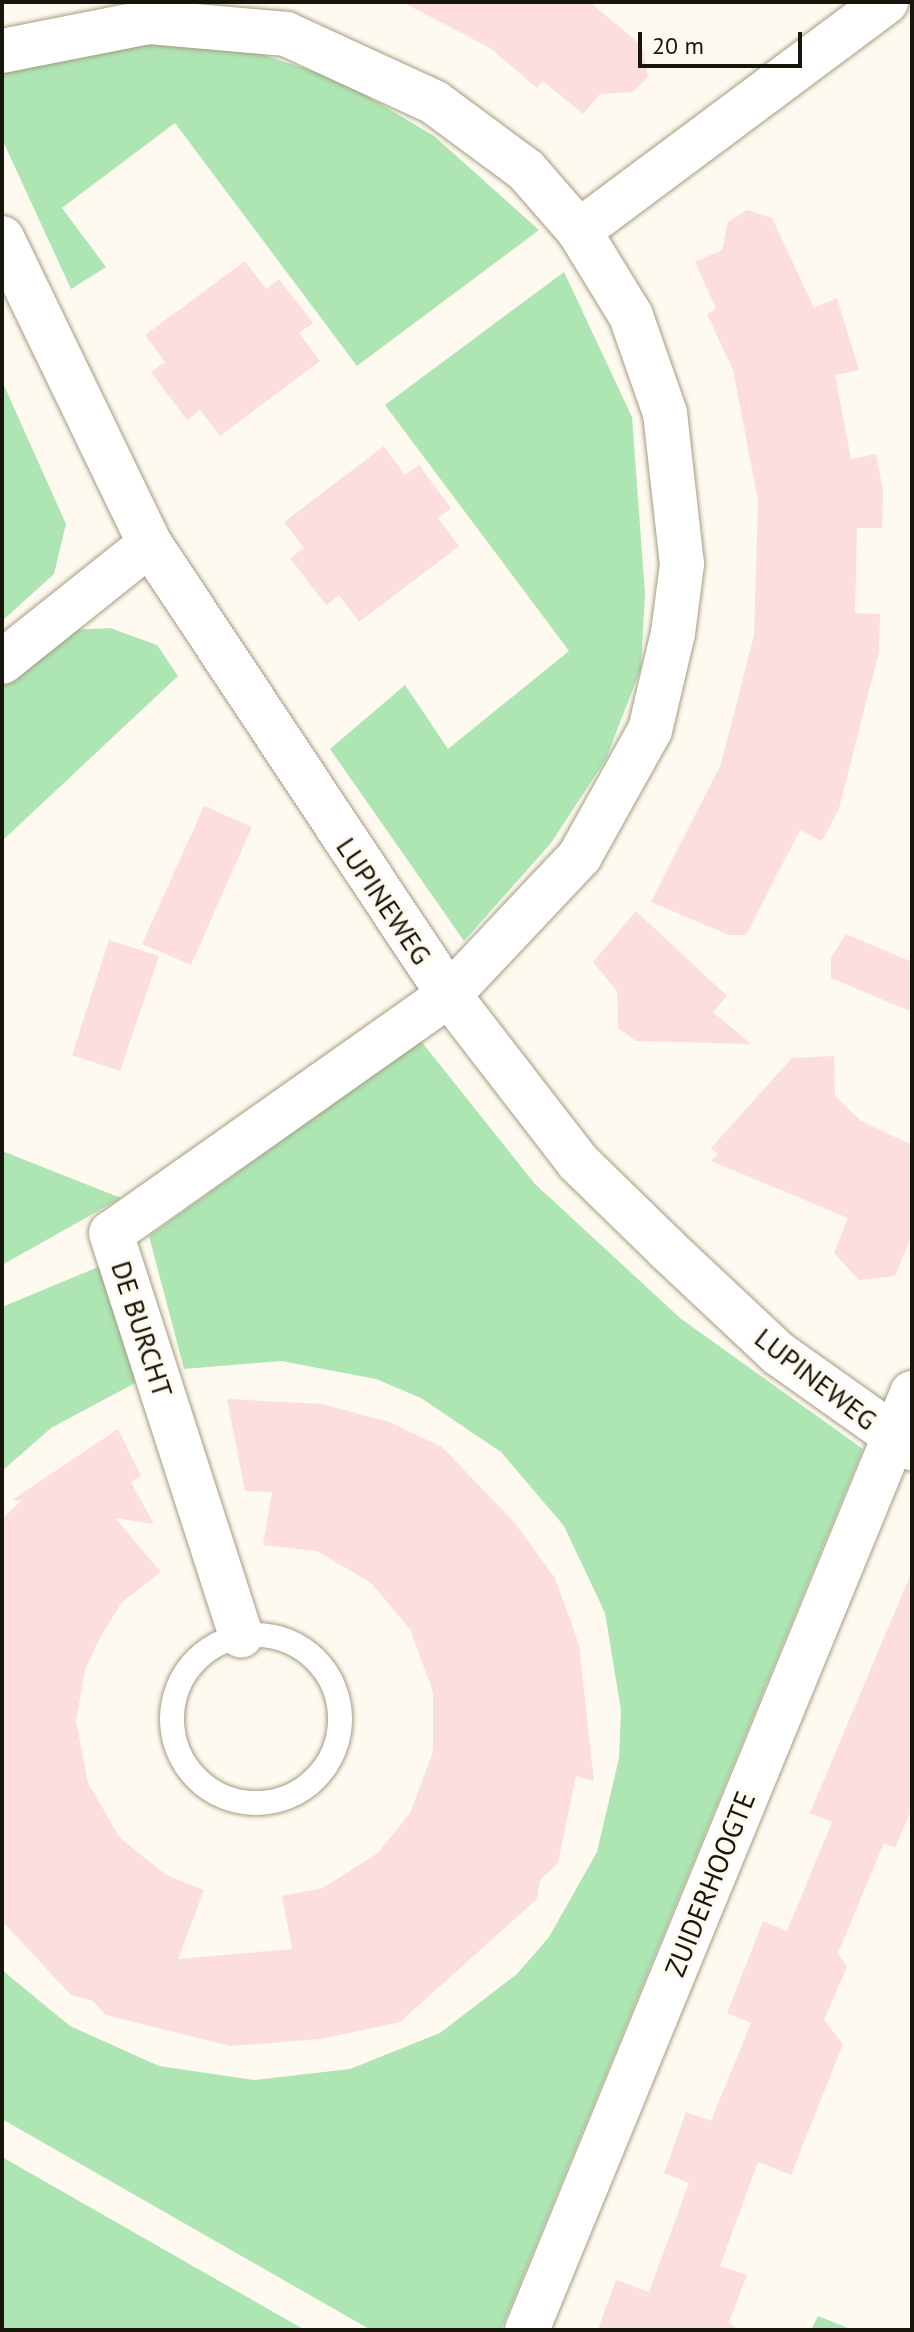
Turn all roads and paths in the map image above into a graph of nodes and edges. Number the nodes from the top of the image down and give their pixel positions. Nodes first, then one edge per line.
1 (886, 2) edge
2 (2, 51) edge
3 (579, 231) junction
4 (2, 238) edge
5 (150, 544) junction
6 (2, 662) edge
7 (449, 995) junction
8 (912, 1393) edge
9 (902, 1443) edge
10 (241, 1636) junction
11 (527, 2330) edge

1 - 3 street
2 - 3 street
3 - 7 street
4 - 5 street, LUPINEWEG
5 - 6 street
5 - 7 street, LUPINEWEG
7 - 9 street, LUPINEWEG
7 - 10 street, DE BURCHT
8 - 9 street, ZUIDERHOOGTE
9 - 11 street, ZUIDERHOOGTE
10 - 10 lane

